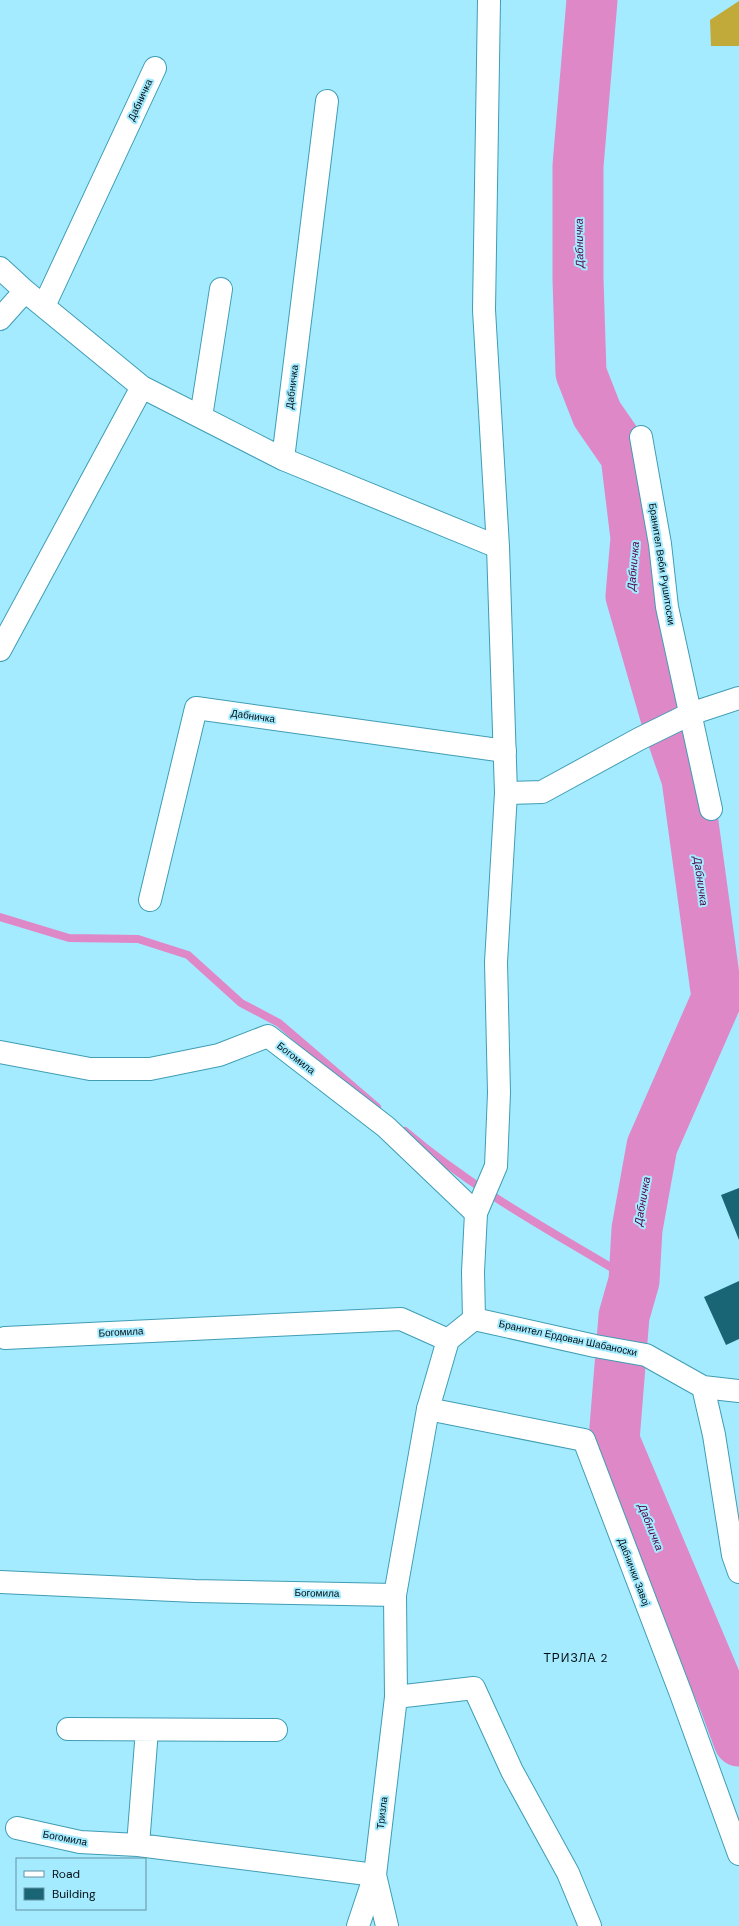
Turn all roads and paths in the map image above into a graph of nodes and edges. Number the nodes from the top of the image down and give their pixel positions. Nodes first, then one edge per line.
1 (489, 0) edge
2 (155, 68) dead end
3 (327, 101) dead end
4 (0, 268) edge
5 (221, 288) dead end
6 (25, 291) junction
7 (44, 306) junction
8 (0, 319) edge
9 (142, 387) junction
10 (200, 417) junction
11 (641, 437) dead end
12 (283, 459) junction
13 (498, 546) junction
14 (0, 650) edge
15 (739, 698) edge
16 (690, 714) junction
17 (505, 751) junction
18 (506, 793) junction
19 (711, 809) dead end
20 (150, 900) dead end
21 (0, 1052) edge
22 (476, 1213) junction
23 (474, 1319) junction
24 (5, 1338) dead end
25 (448, 1340) junction
26 (703, 1387) junction
27 (739, 1391) edge
28 (428, 1409) junction
29 (739, 1572) edge
30 (0, 1582) edge
31 (395, 1595) junction
32 (396, 1697) junction
33 (68, 1729) dead end
34 (147, 1730) junction
35 (276, 1730) dead end
36 (17, 1828) dead end
37 (138, 1845) junction
38 (739, 1854) edge
39 (375, 1875) junction
40 (358, 1926) edge
41 (387, 1926) edge
42 (590, 1926) edge

1 - 13 street
2 - 7 street, Дабничка
3 - 12 street, Дабничка
4 - 6 street
5 - 10 street
6 - 7 street
6 - 8 street
7 - 9 street
9 - 10 street
9 - 14 street
10 - 12 street
11 - 16 street, Бранител Веби Рушитоски
12 - 13 street
13 - 17 street
15 - 16 street
16 - 18 street
16 - 19 street, Бранител Веби Рушитоски
17 - 18 street
17 - 20 street, Дабничка
18 - 22 street
21 - 22 street, Богомила
22 - 23 street
23 - 25 street
23 - 26 street, Бранител Ердован Шабаноски
24 - 25 street, Богомила
25 - 28 street
26 - 27 street, Бранител Ердован Шабаноски
26 - 29 street
28 - 31 street
28 - 38 street, Дабнички Завој
30 - 31 street, Богомила
31 - 32 street
32 - 39 street, Тризла
32 - 42 street
33 - 34 street
34 - 35 street
34 - 37 street
36 - 37 street, Богомила
37 - 39 street, Богомила
39 - 40 street, Тризла
39 - 41 street

